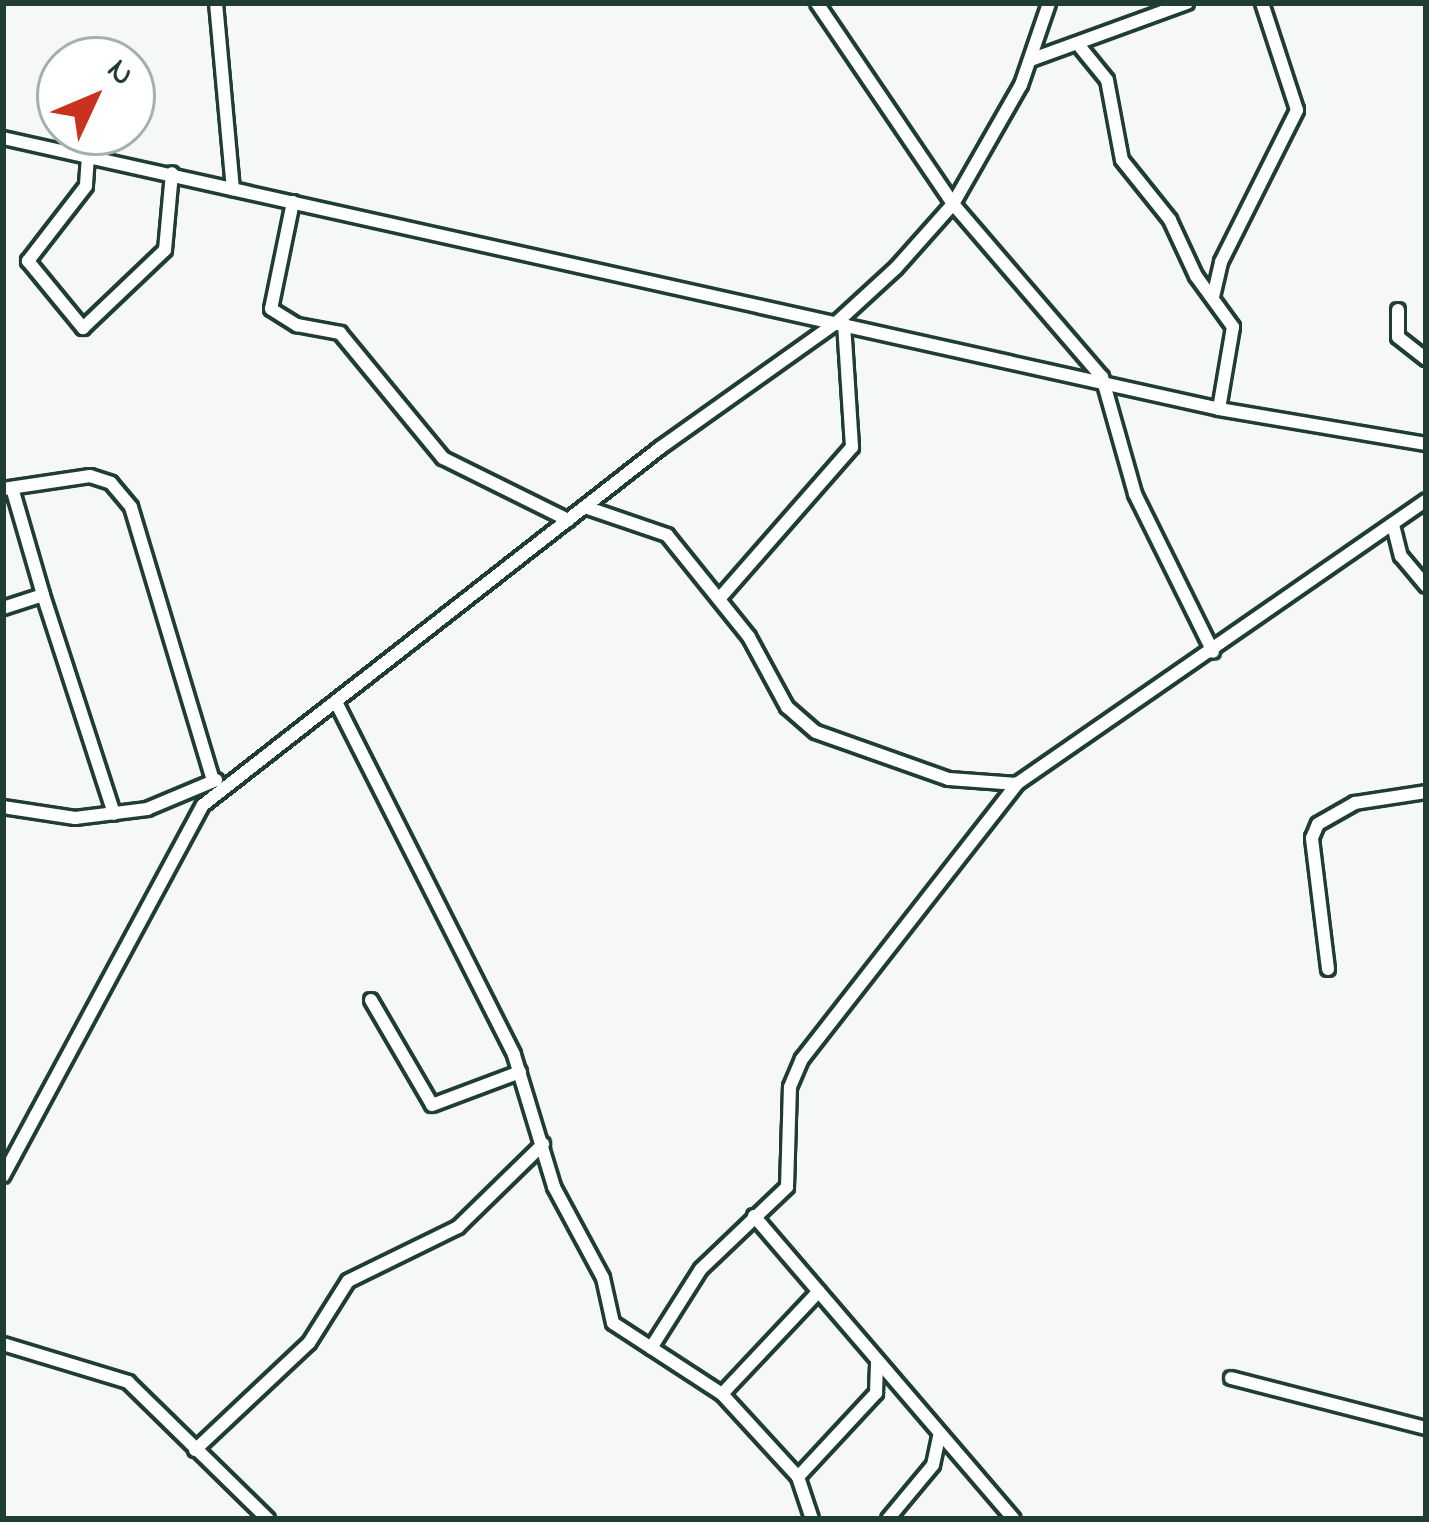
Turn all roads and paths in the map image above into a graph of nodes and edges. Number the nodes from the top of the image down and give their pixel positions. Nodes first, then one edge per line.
1 (216, 3) edge
2 (817, 3) edge
3 (1049, 3) edge
4 (1187, 3) edge
5 (1262, 3) edge
6 (1081, 48) junction
7 (1033, 59) junction
8 (3, 138) edge
9 (36, 145) edge
10 (88, 156) joint
11 (172, 173) junction
12 (233, 189) junction
13 (293, 202) junction
14 (952, 204) junction
15 (1213, 297) junction
16 (1398, 310) dead end
17 (840, 324) junction
18 (1426, 358) edge
19 (1102, 377) junction
20 (1219, 409) junction
21 (1426, 444) edge
22 (7, 488) edge
23 (1426, 500) edge
24 (585, 506) junction
25 (568, 520) junction
26 (1393, 525) junction
27 (1426, 586) edge
28 (43, 595) junction
29 (719, 599) junction
30 (3, 608) edge
31 (1213, 652) junction
32 (337, 704) junction
33 (237, 775) junction
34 (213, 781) junction
35 (1018, 784) junction
36 (1426, 792) edge
37 (3, 807) edge
38 (114, 814) junction
39 (1328, 969) dead end
40 (370, 1000) dead end
41 (520, 1072) junction
42 (543, 1144) junction
43 (3, 1176) edge
44 (754, 1216) junction
45 (819, 1291) junction
46 (3, 1344) edge
47 (652, 1348) junction
48 (876, 1358) junction
49 (1231, 1378) dead end
50 (722, 1394) junction
51 (1426, 1428) edge
52 (939, 1436) junction
53 (195, 1450) junction
54 (798, 1477) junction
55 (268, 1519) edge
56 (812, 1519) edge
57 (888, 1519) edge
58 (1014, 1519) edge

1 - 12 street
2 - 14 street
3 - 7 street
4 - 6 street
5 - 15 street
6 - 7 street
6 - 15 street
7 - 14 street
8 - 9 street
10 - 11 street
10 - 11 street
11 - 12 street
12 - 13 street
13 - 17 street
13 - 25 street
14 - 17 street
14 - 19 street
15 - 20 street
16 - 18 street
17 - 19 street
17 - 24 street
17 - 29 street
19 - 20 street
19 - 31 street
20 - 21 street
22 - 28 street
22 - 34 street
23 - 26 street
24 - 25 street
24 - 29 street
25 - 32 street
26 - 27 street
26 - 31 street
28 - 30 street
28 - 38 street
29 - 35 street
31 - 35 street
32 - 33 street
32 - 41 street
33 - 34 street
33 - 43 street
34 - 38 street
35 - 44 street
36 - 39 street
37 - 38 street
40 - 41 street
41 - 42 street
42 - 47 street
42 - 53 street
44 - 45 street
44 - 47 street
45 - 48 street
45 - 50 street
46 - 53 street
47 - 50 street
48 - 52 street
48 - 54 street
49 - 51 street
50 - 54 street
52 - 57 street
52 - 58 street
53 - 55 street
54 - 56 street

